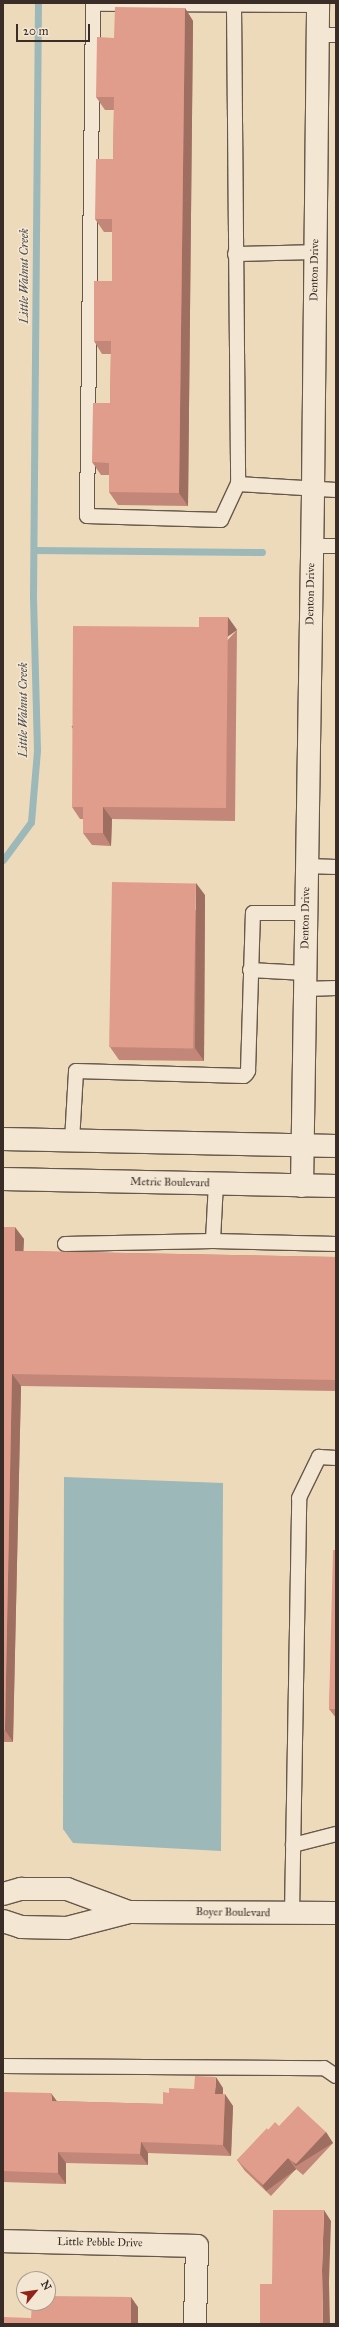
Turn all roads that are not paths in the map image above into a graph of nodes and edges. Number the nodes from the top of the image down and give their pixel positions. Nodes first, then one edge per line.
1 (318, 4) edge
2 (234, 5) junction
3 (327, 35) edge
4 (315, 252) junction
5 (235, 254) junction
6 (238, 484) junction
7 (313, 490) junction
8 (336, 490) edge
9 (312, 546) junction
10 (336, 546) edge
11 (307, 866) junction
12 (336, 867) edge
13 (306, 913) junction
14 (250, 970) junction
15 (305, 981) junction
16 (336, 988) edge
17 (3, 1139) edge
18 (72, 1141) junction
19 (302, 1145) junction
20 (336, 1146) edge
21 (3, 1179) edge
22 (216, 1184) junction
23 (302, 1186) junction
24 (336, 1186) edge
25 (213, 1241) junction
26 (65, 1244) dead end
27 (336, 1244) edge
28 (336, 1458) edge
29 (336, 1834) edge
30 (293, 1845) junction
31 (3, 1894) edge
32 (129, 1912) junction
33 (336, 1913) edge
34 (292, 1914) junction
35 (3, 1921) edge
36 (3, 2066) edge
37 (336, 2076) edge
38 (3, 2241) edge
39 (195, 2324) edge

1 - 2 lane
1 - 3 street, Denton Drive
2 - 5 lane
2 - 6 lane
3 - 4 street, Denton Drive
4 - 5 lane
4 - 7 street, Denton Drive
5 - 6 lane
6 - 7 lane
7 - 8 lane
7 - 9 street, Denton Drive
9 - 10 lane
9 - 11 street, Denton Drive
11 - 12 lane
11 - 13 street, Denton Drive
13 - 14 lane
13 - 15 street, Denton Drive
14 - 15 lane
14 - 18 lane
15 - 16 lane
15 - 19 street, Denton Drive
17 - 18 street
18 - 19 street
19 - 20 street
19 - 23 street, Denton Drive
21 - 22 street, Metric Boulevard
22 - 23 street, Metric Boulevard
22 - 25 lane
23 - 24 street, Metric Boulevard
25 - 26 lane
25 - 27 lane
28 - 30 lane
29 - 30 lane
30 - 34 lane
31 - 32 street, Boyer Boulevard
32 - 34 street, Boyer Boulevard
32 - 35 street, Boyer Boulevard
33 - 34 street, Boyer Boulevard
36 - 37 lane
38 - 39 street, Little Pebble Drive

